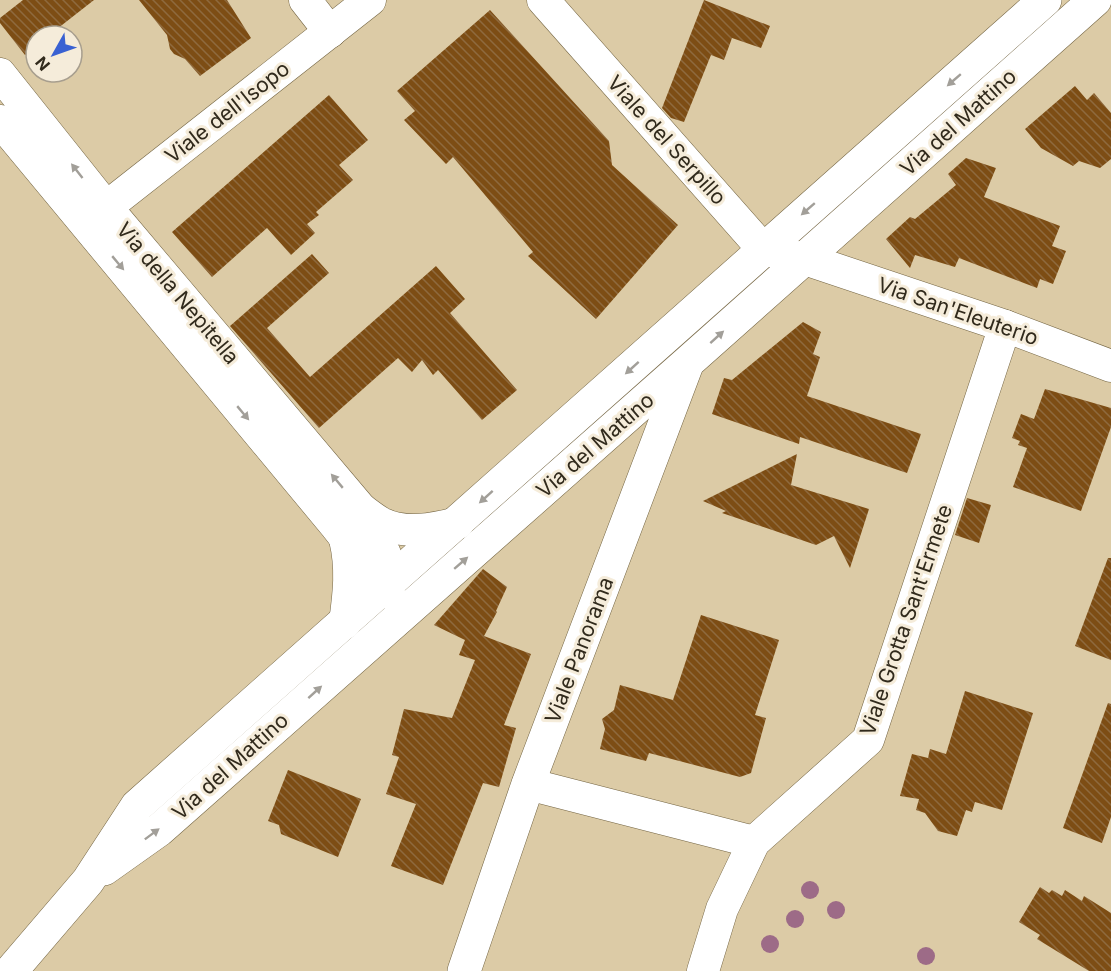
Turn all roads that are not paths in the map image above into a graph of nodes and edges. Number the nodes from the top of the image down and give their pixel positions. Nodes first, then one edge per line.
1 (305, 0) edge
2 (370, 0) edge
3 (543, 0) edge
4 (1045, 0) edge
5 (1095, 0) edge
6 (330, 32) junction
7 (983, 55) junction
8 (0, 74) edge
9 (1006, 80) junction
10 (0, 121) edge
11 (95, 215) junction
12 (763, 249) junction
13 (805, 258) junction
14 (1005, 326) junction
15 (665, 338) junction
16 (687, 363) junction
17 (1111, 366) edge
18 (361, 509) junction
19 (458, 523) junction
20 (344, 535) junction
21 (395, 600) junction
22 (345, 623) junction
23 (528, 784) junction
24 (754, 842) junction
25 (88, 881) junction
26 (11, 971) edge
27 (464, 971) edge
28 (703, 971) edge

1 - 6 street
2 - 6 street, Viale dell'Isopo
3 - 12 street, Viale del Serpillo
4 - 7 main road, Via del Mattino
5 - 9 main road, Via del Mattino
6 - 11 street, Viale dell'Isopo
7 - 9 street
7 -> 12 main road, Via del Mattino
11 -> 8 street, Via della Nepitella
9 - 13 main road, Via del Mattino
10 - 11 street, Via della Nepitella
18 -> 11 street, Via della Nepitella
11 -> 20 street, Via della Nepitella
12 - 13 street
12 - 15 main road, Via del Mattino
13 - 14 street, Via San'Eleuterio
16 -> 13 main road, Via del Mattino
14 - 17 street, Via San'Eleuterio
14 - 24 street, Viale Grotta Sant'Ermete
15 - 16 main road
15 -> 19 main road, Via del Mattino
21 -> 16 main road, Via del Mattino
16 - 23 main road, Viale Panorama
18 - 19 street, Via della Nepitella
18 - 21 street, Via della Nepitella
19 - 21 main road, Via del Mattino
20 - 21 street, Via della Nepitella
20 - 22 street, Via della Nepitella
21 - 22 main road, Via del Mattino
25 -> 21 main road, Via del Mattino
22 - 25 main road, Via del Mattino
23 - 24 street
23 - 27 main road, Viale Panorama
24 - 28 street, Viale Grotta Sant'Ermete
25 - 26 main road, Via del Mattino

